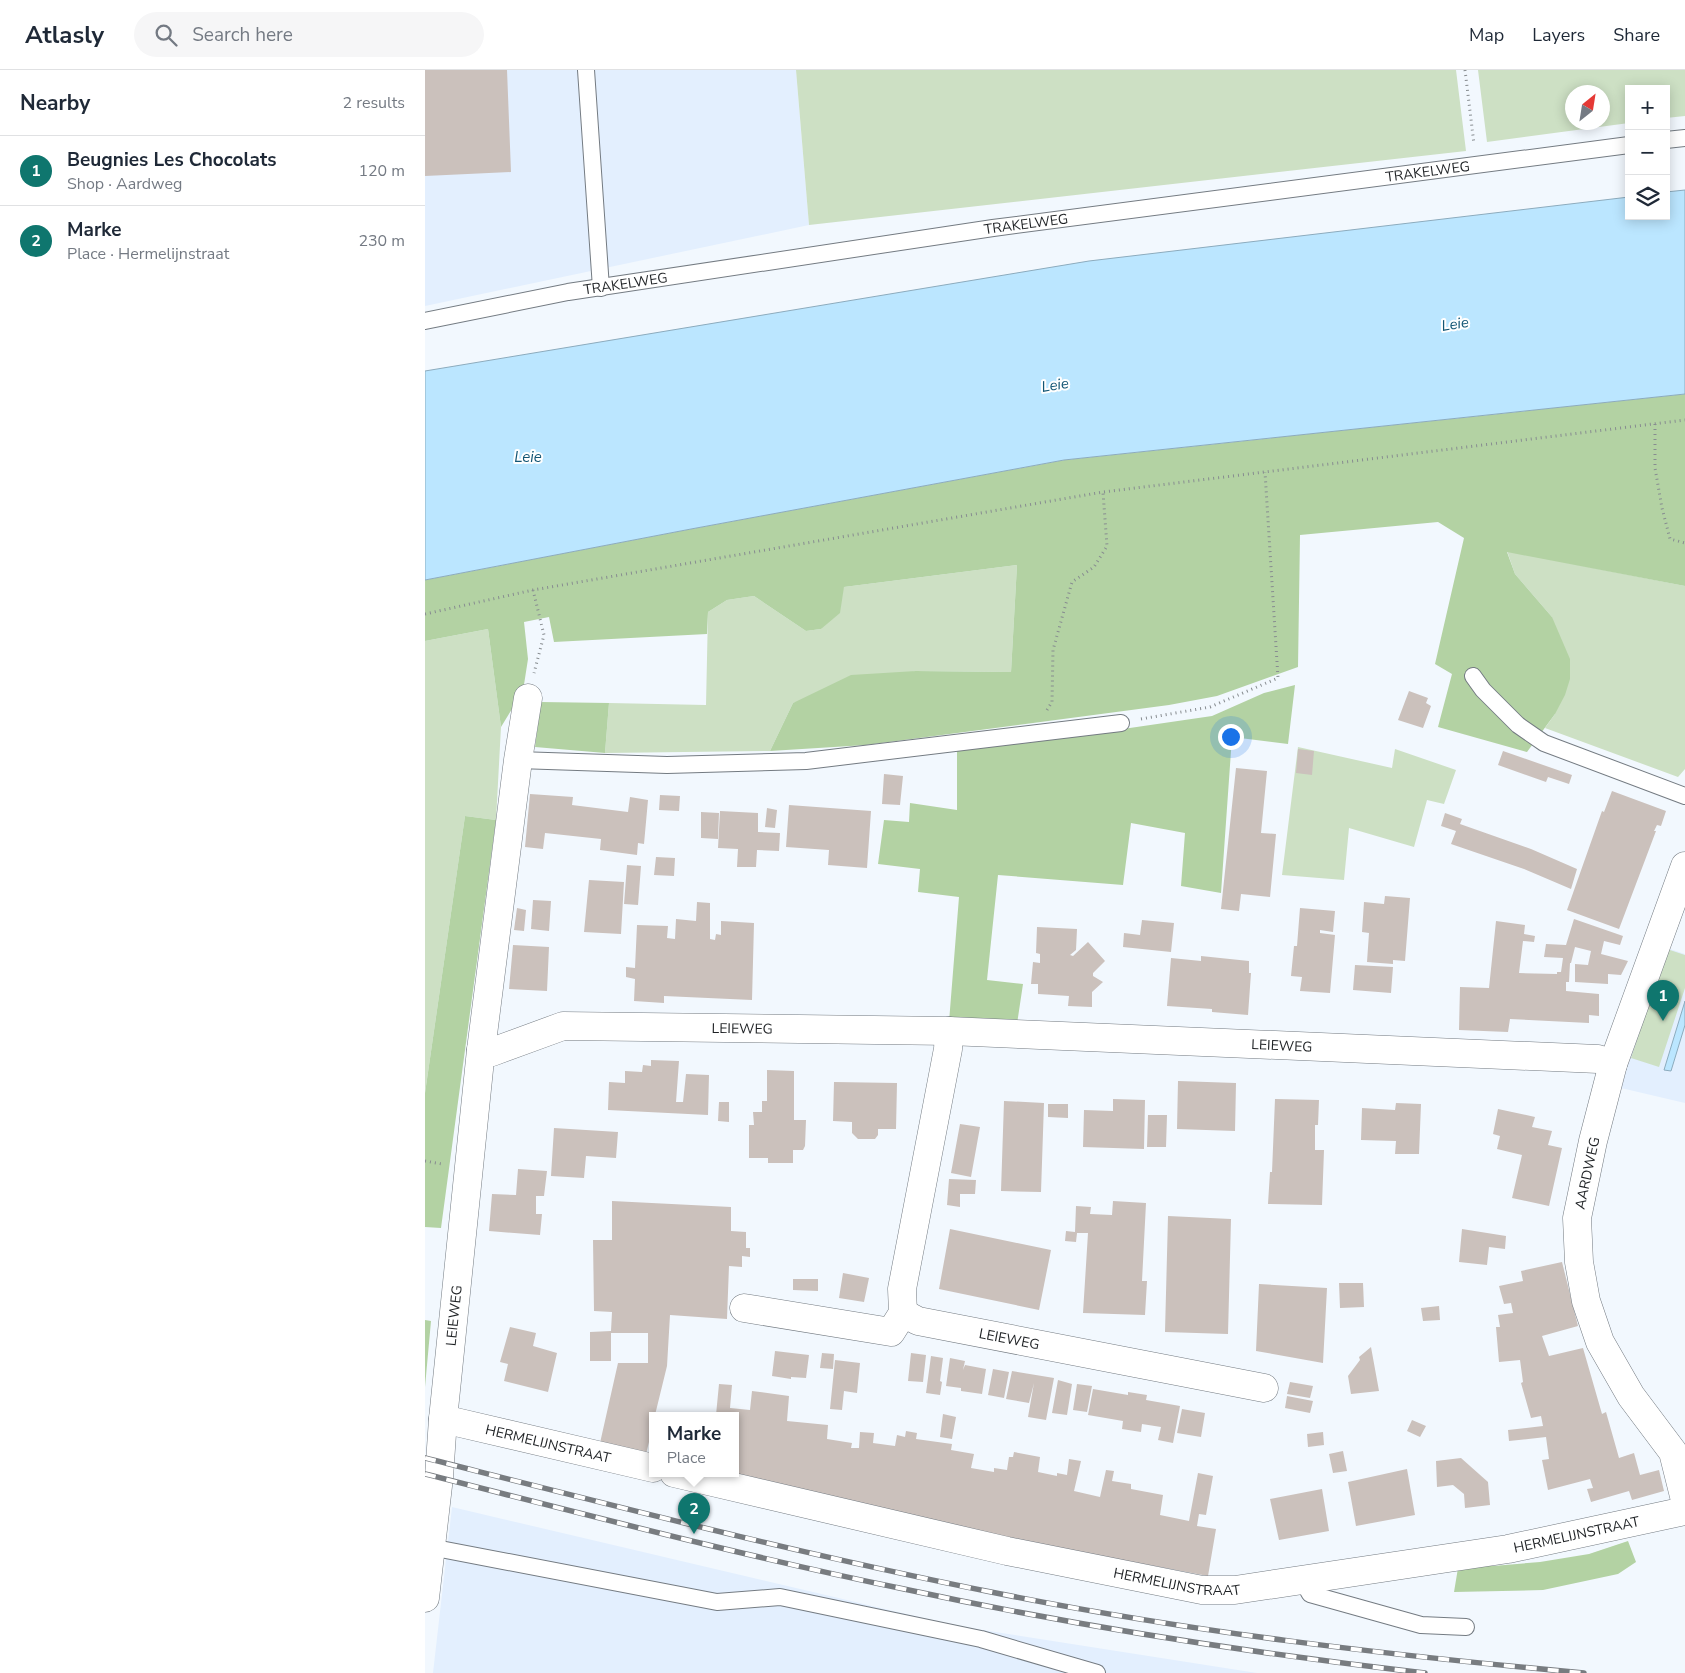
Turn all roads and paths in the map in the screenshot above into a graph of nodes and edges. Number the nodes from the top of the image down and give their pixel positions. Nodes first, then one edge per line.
1 (586, 70) edge
2 (1465, 70) edge
3 (1685, 138) edge
4 (1670, 140) edge
5 (1625, 145) edge
6 (1476, 164) junction
7 (601, 288) junction
8 (425, 321) edge
9 (1685, 420) edge
10 (1655, 424) junction
11 (1265, 472) junction
12 (1103, 492) junction
13 (1685, 542) edge
14 (533, 590) junction
15 (425, 614) edge
16 (1473, 676) dead end
17 (528, 698) joint
18 (1121, 723) joint
19 (1031, 734) junction
20 (518, 760) junction
21 (1685, 796) edge
22 (1685, 866) edge
23 (949, 1031) junction
24 (481, 1050) junction
25 (1613, 1064) junction
26 (744, 1308) dead end
27 (903, 1313) junction
28 (1265, 1388) dead end
29 (443, 1419) junction
30 (649, 1467) edge
31 (1681, 1469) edge
32 (691, 1477) edge
33 (1685, 1500) edge
34 (1685, 1511) edge
35 (430, 1547) junction
36 (1303, 1580) junction
37 (425, 1586) edge
38 (1466, 1627) dead end
39 (1097, 1673) edge

1 - 7 lane
2 - 6 path
3 - 4 lane
5 - 6 lane, TRAKELWEG
6 - 7 lane, TRAKELWEG
7 - 8 lane, TRAKELWEG
9 - 10 path
10 - 11 path
10 - 13 path
11 - 12 path
11 - 18 path
12 - 14 path
12 - 19 path
14 - 15 path
14 - 17 path
16 - 21 lane
17 - 20 street, LEIEWEG
18 - 19 lane
19 - 20 lane
20 - 24 street, LEIEWEG
22 - 25 street, AARDWEG
23 - 24 street, LEIEWEG
23 - 25 street, LEIEWEG
23 - 27 street
24 - 29 street, LEIEWEG
25 - 31 street, AARDWEG
26 - 27 street
27 - 28 street, LEIEWEG
29 - 30 street, HERMELIJNSTRAAT
29 - 35 street, LEIEWEG
31 - 33 street, AARDWEG
32 - 36 street, HERMELIJNSTRAAT
34 - 36 street, HERMELIJNSTRAAT
35 - 37 street, LEIEWEG
35 - 39 lane
36 - 38 lane

